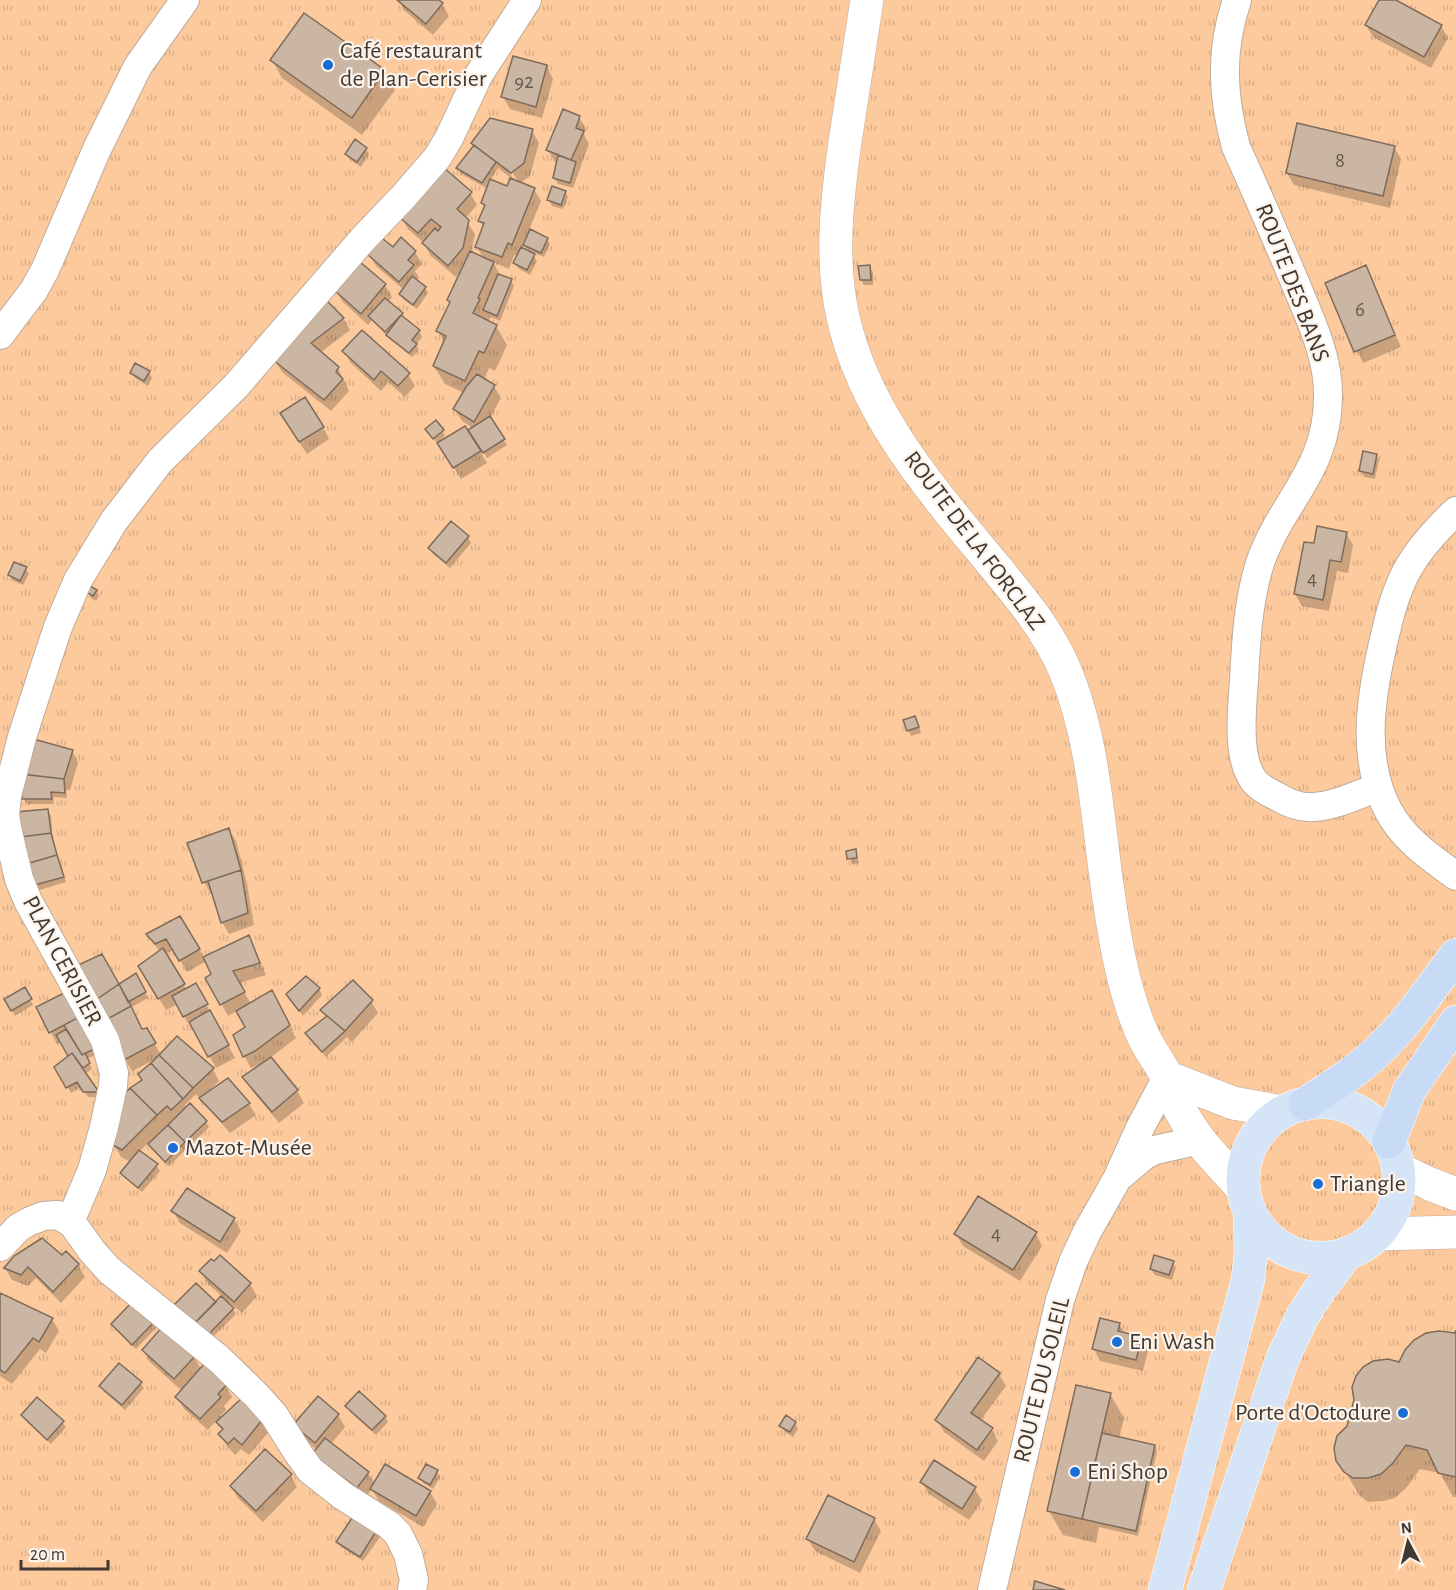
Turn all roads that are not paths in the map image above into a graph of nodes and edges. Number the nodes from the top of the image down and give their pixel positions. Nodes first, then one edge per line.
1 (185, 0) edge
2 (527, 0) edge
3 (867, 0) edge
4 (1237, 0) edge
5 (0, 335) edge
6 (1456, 511) edge
7 (1378, 787) junction
8 (1456, 876) edge
9 (1456, 956) edge
10 (1456, 1022) edge
11 (1167, 1077) junction
12 (1294, 1108) junction
13 (1200, 1140) junction
14 (1393, 1155) junction
15 (1117, 1179) junction
16 (1456, 1194) edge
17 (1247, 1201) junction
18 (61, 1218) junction
19 (1456, 1232) edge
20 (1377, 1234) junction
21 (0, 1247) edge
22 (1347, 1253) junction
23 (412, 1590) edge
24 (992, 1590) edge
25 (1165, 1590) edge
26 (1204, 1590) edge

1 - 5 street
2 - 18 street, PLAN CERISIER
3 - 11 main road, ROUTE DE LA FORCLAZ
4 - 7 street, ROUTE DES BANS
6 - 7 street
7 - 8 street
9 - 12 highway
10 - 14 highway
11 - 12 main road
11 - 13 main road, ROUTE DE LA FORCLAZ
11 - 15 street, ROUTE DU SOLEIL
12 - 14 main road
12 - 17 main road
13 - 15 street, ROUTE DU SOLEIL
13 - 17 main road, ROUTE DE LA FORCLAZ
14 - 16 main road
14 - 20 main road
15 - 24 street, ROUTE DU SOLEIL
17 - 22 main road
17 - 25 main road
18 - 21 street
18 - 23 street
19 - 20 main road
20 - 22 main road
22 - 26 main road

